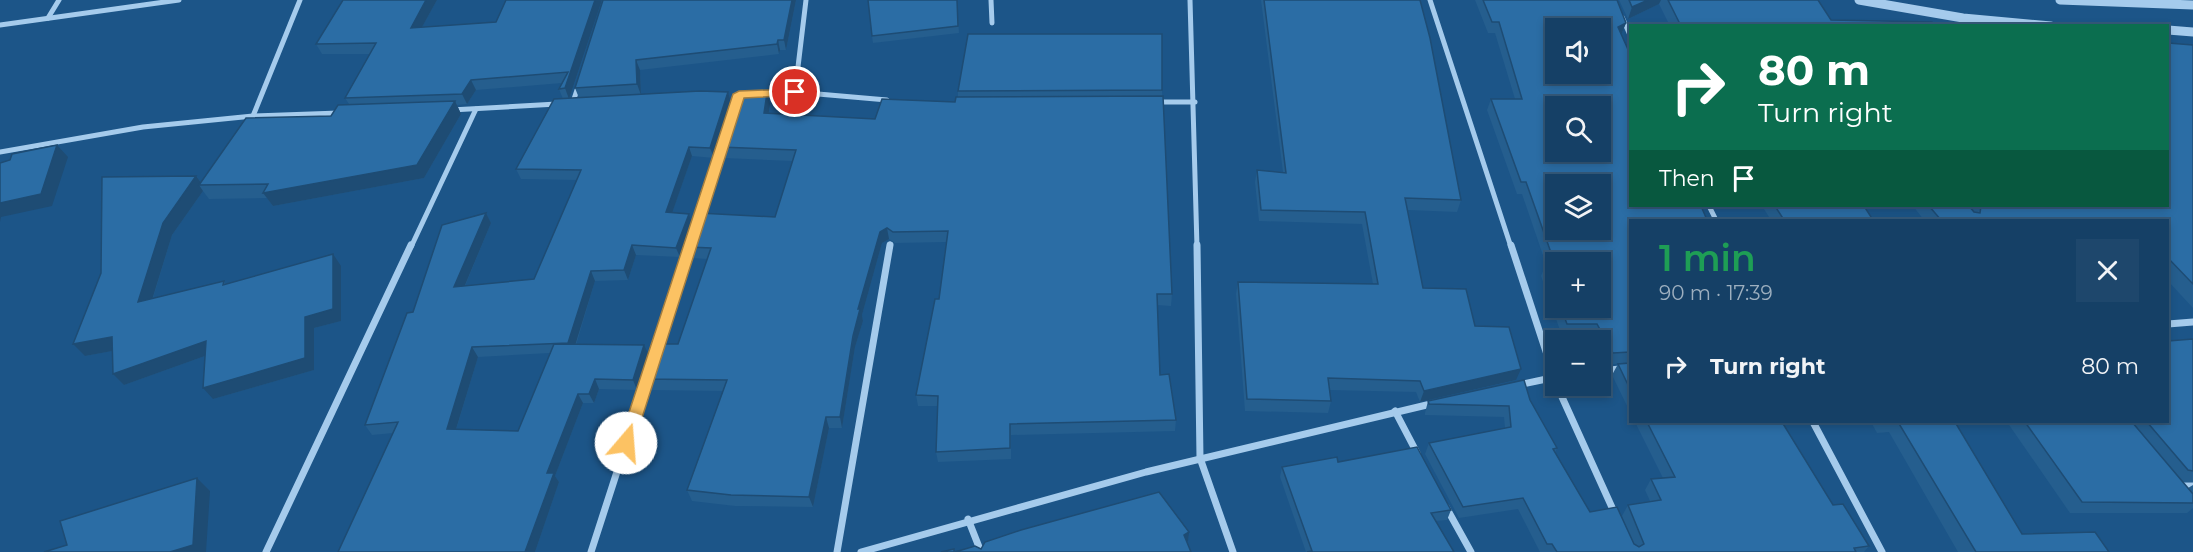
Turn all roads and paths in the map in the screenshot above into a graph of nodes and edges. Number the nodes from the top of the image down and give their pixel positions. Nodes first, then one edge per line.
1 (59, 0) edge
2 (179, 0) edge
3 (300, 0) edge
4 (806, 0) edge
5 (991, 0) edge
6 (1190, 0) edge
7 (1430, 0) edge
8 (1859, 0) edge
9 (2060, 0) edge
10 (2193, 5) edge
11 (1618, 9) edge
12 (48, 18) junction
13 (1963, 18) junction
14 (992, 23) dead end
15 (1968, 24) edge
16 (2029, 24) edge
17 (0, 25) edge
18 (2169, 30) edge
19 (2193, 32) edge
20 (1629, 33) edge
21 (580, 80) edge
22 (795, 92) junction
23 (750, 94) edge
24 (890, 100) edge
25 (573, 102) junction
26 (585, 102) edge
27 (1148, 102) edge
28 (1195, 102) junction
29 (476, 109) junction
30 (441, 110) edge
31 (347, 113) edge
32 (253, 116) junction
33 (724, 139) edge
34 (0, 152) edge
35 (696, 228) edge
36 (692, 240) edge
37 (890, 244) edge
38 (2193, 322) edge
39 (2169, 324) edge
40 (1545, 350) edge
41 (1629, 368) edge
42 (1611, 370) edge
43 (1545, 381) edge
44 (1508, 387) edge
45 (1562, 396) edge
46 (1439, 402) edge
47 (1395, 411) junction
48 (1815, 423) edge
49 (1200, 458) junction
50 (1422, 461) edge
51 (2193, 486) edge
52 (2179, 495) edge
53 (1444, 502) edge
54 (968, 519) junction
55 (1618, 521) edge
56 (266, 552) edge
57 (591, 552) edge
58 (837, 552) edge
59 (861, 552) edge
60 (981, 552) edge
61 (1233, 552) edge
62 (1471, 552) edge
63 (1882, 552) edge

1 - 12 street
2 - 12 street
3 - 32 street
4 - 22 street
5 - 14 street
6 - 28 street
7 - 40 street
8 - 13 street
9 - 10 street
11 - 20 street
12 - 17 street
13 - 15 street
13 - 16 street
18 - 19 street
21 - 25 street
22 - 23 street
22 - 24 street
25 - 26 street
25 - 29 street
27 - 28 street
28 - 49 street
29 - 30 street
29 - 56 street
31 - 32 street
32 - 34 street
33 - 35 street
36 - 57 street
37 - 58 street
38 - 39 street
41 - 42 street
43 - 44 street
45 - 55 street
46 - 47 street
47 - 49 street
47 - 50 street
48 - 63 street
49 - 54 street
49 - 61 street
51 - 52 street
53 - 62 street
54 - 59 street
54 - 60 street

